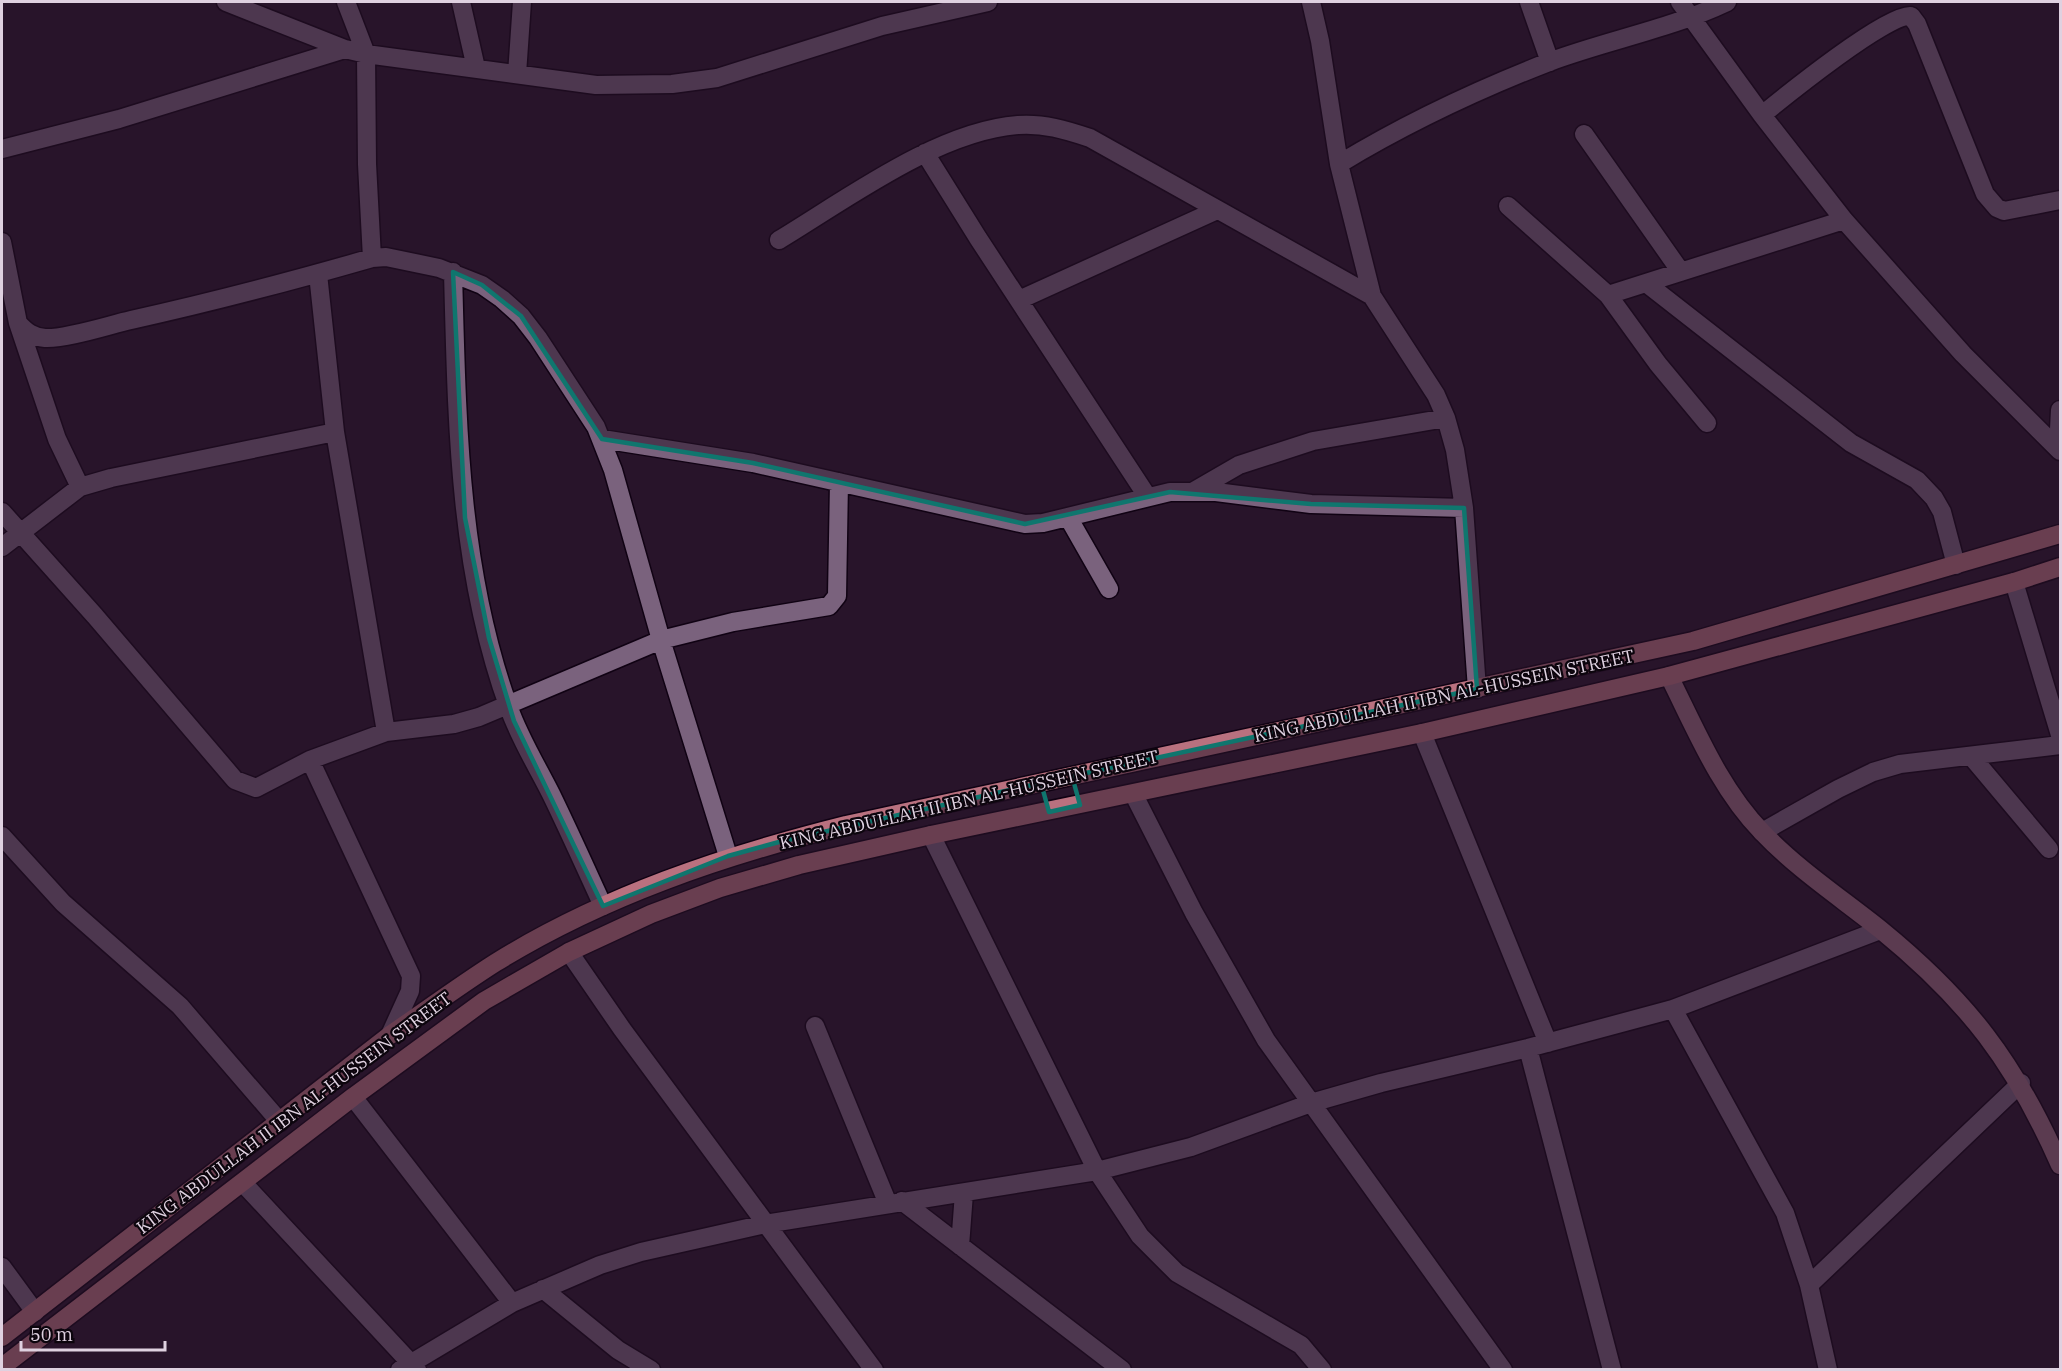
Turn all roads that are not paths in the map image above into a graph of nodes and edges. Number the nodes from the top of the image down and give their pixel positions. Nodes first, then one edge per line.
1 (226, 2) edge
2 (346, 2) edge
3 (460, 2) edge
4 (522, 2) edge
5 (988, 2) edge
6 (1311, 2) edge
7 (1529, 2) edge
8 (1680, 2) edge
9 (1727, 2) edge
10 (1694, 17) junction
11 (345, 49) junction
12 (366, 54) junction
13 (1550, 62) junction
14 (476, 68) junction
15 (517, 74) junction
16 (1761, 115) junction
17 (1584, 134) dead end
18 (2, 149) edge
19 (925, 153) junction
20 (1339, 164) junction
21 (2061, 200) edge
22 (1508, 206) dead end
23 (1217, 210) junction
24 (1844, 219) junction
25 (779, 240) dead end
26 (2, 242) edge
27 (372, 258) junction
28 (453, 272) junction
29 (1681, 272) junction
30 (318, 274) junction
31 (1646, 283) junction
32 (1608, 295) junction
33 (1372, 296) junction
34 (1019, 300) junction
35 (18, 323) junction
36 (2061, 410) edge
37 (1446, 418) junction
38 (1707, 423) dead end
39 (335, 432) junction
40 (602, 439) junction
41 (2060, 450) edge
42 (839, 482) junction
43 (80, 487) junction
44 (1194, 491) junction
45 (1147, 496) junction
46 (1464, 508) junction
47 (2, 512) edge
48 (1068, 517) junction
49 (19, 532) junction
50 (2061, 534) edge
51 (2, 547) edge
52 (1956, 565) junction
53 (2061, 567) edge
54 (2014, 582) junction
55 (1109, 589) dead end
56 (661, 640) junction
57 (1669, 676) junction
58 (1477, 689) junction
59 (508, 706) junction
60 (386, 732) junction
61 (1422, 733) junction
62 (2061, 735) edge
63 (2061, 745) edge
64 (1971, 756) junction
65 (310, 760) junction
66 (1072, 776) junction
67 (1041, 783) junction
68 (1134, 795) junction
69 (1080, 805) junction
70 (1049, 812) junction
71 (1762, 832) junction
72 (931, 835) junction
73 (2, 836) edge
74 (2049, 849) dead end
75 (728, 856) junction
76 (603, 906) junction
77 (1880, 930) junction
78 (569, 952) junction
79 (1673, 1009) junction
80 (815, 1026) dead end
81 (390, 1035) junction
82 (1548, 1043) junction
83 (1528, 1048) junction
84 (2021, 1083) junction
85 (353, 1097) junction
86 (1311, 1103) junction
87 (280, 1122) junction
88 (2061, 1165) edge
89 (1097, 1172) junction
90 (243, 1183) junction
91 (964, 1193) junction
92 (895, 1203) junction
93 (765, 1224) junction
94 (960, 1246) junction
95 (2, 1267) edge
96 (1809, 1285) junction
97 (543, 1289) junction
98 (512, 1303) junction
99 (35, 1312) junction
100 (2, 1336) edge
101 (17, 1356) junction
102 (2, 1367) edge
103 (409, 1367) edge
104 (651, 1370) edge
105 (874, 1370) edge
106 (1122, 1370) edge
107 (1322, 1370) edge
108 (1503, 1370) edge
109 (1612, 1370) edge
110 (1828, 1370) edge

1 - 11 street
2 - 12 street
3 - 14 street
4 - 15 street
5 - 15 street
6 - 20 street
7 - 13 street
8 - 10 street
9 - 10 street
10 - 13 street
10 - 16 street
11 - 12 street
11 - 18 street
12 - 14 street
12 - 27 street
13 - 20 street
14 - 15 street
16 - 21 street
16 - 24 street
17 - 29 street
19 - 23 street
19 - 25 street
19 - 34 street
20 - 33 street
22 - 32 street
23 - 33 street
23 - 34 street
24 - 29 street
24 - 41 street
26 - 35 street
27 - 28 street
27 - 30 street
28 - 40 street
28 - 59 street
29 - 31 street
30 - 35 street
30 - 39 street
31 - 32 street
31 - 52 street
32 - 38 street
33 - 37 street
34 - 45 street
35 - 43 street
36 - 41 street
37 - 44 street
37 - 46 street
39 - 43 street
39 - 60 street
40 - 42 street
40 - 56 street
42 - 48 street
42 - 56 street
43 - 49 street
44 - 45 street
44 - 46 street
45 - 48 street
46 - 58 street
47 - 49 street
48 - 55 street
49 - 51 street
49 - 65 street
50 - 52 main road, KING ABDULLAH II IBN AL-HUSSEIN STREET
52 - 58 main road, KING ABDULLAH II IBN AL-HUSSEIN STREET
53 - 54 main road, KING ABDULLAH II IBN AL-HUSSEIN STREET
54 - 57 main road, KING ABDULLAH II IBN AL-HUSSEIN STREET
54 - 62 street
56 - 59 street
56 - 75 street
57 - 61 main road, KING ABDULLAH II IBN AL-HUSSEIN STREET
57 - 71 street
58 - 66 main road, KING ABDULLAH II IBN AL-HUSSEIN STREET
59 - 60 street
59 - 76 street
60 - 65 street
61 - 68 main road, KING ABDULLAH II IBN AL-HUSSEIN STREET
61 - 82 street
63 - 64 street
64 - 71 street
64 - 74 street
65 - 81 street
66 - 67 main road, KING ABDULLAH II IBN AL-HUSSEIN STREET
66 - 69 main road
67 - 70 main road
67 - 75 main road, KING ABDULLAH II IBN AL-HUSSEIN STREET
68 - 69 main road, KING ABDULLAH II IBN AL-HUSSEIN STREET
68 - 86 street
69 - 70 main road, KING ABDULLAH II IBN AL-HUSSEIN STREET
70 - 72 main road, KING ABDULLAH II IBN AL-HUSSEIN STREET
71 - 77 street
72 - 78 main road, KING ABDULLAH II IBN AL-HUSSEIN STREET
72 - 89 street
73 - 87 street
75 - 76 main road, KING ABDULLAH II IBN AL-HUSSEIN STREET
76 - 81 main road, KING ABDULLAH II IBN AL-HUSSEIN STREET
77 - 79 street
77 - 84 street
78 - 85 main road, KING ABDULLAH II IBN AL-HUSSEIN STREET
78 - 93 street
79 - 82 street
79 - 96 street
80 - 92 street
81 - 87 main road, KING ABDULLAH II IBN AL-HUSSEIN STREET
82 - 83 street
83 - 86 street
83 - 109 street
84 - 88 street
84 - 96 street
85 - 90 main road, KING ABDULLAH II IBN AL-HUSSEIN STREET
85 - 98 street
86 - 89 street
86 - 108 street
87 - 99 main road, KING ABDULLAH II IBN AL-HUSSEIN STREET
89 - 91 street
89 - 107 street
90 - 101 main road, KING ABDULLAH II IBN AL-HUSSEIN STREET
90 - 103 street
91 - 92 street
91 - 94 street
92 - 93 street
92 - 94 street
93 - 97 street
93 - 105 street
94 - 106 street
95 - 99 street
96 - 110 street
97 - 98 street
97 - 104 street
98 - 103 street
99 - 100 main road, KING ABDULLAH II IBN AL-HUSSEIN STREET
100 - 101 main road
101 - 102 main road, KING ABDULLAH II IBN AL-HUSSEIN STREET

